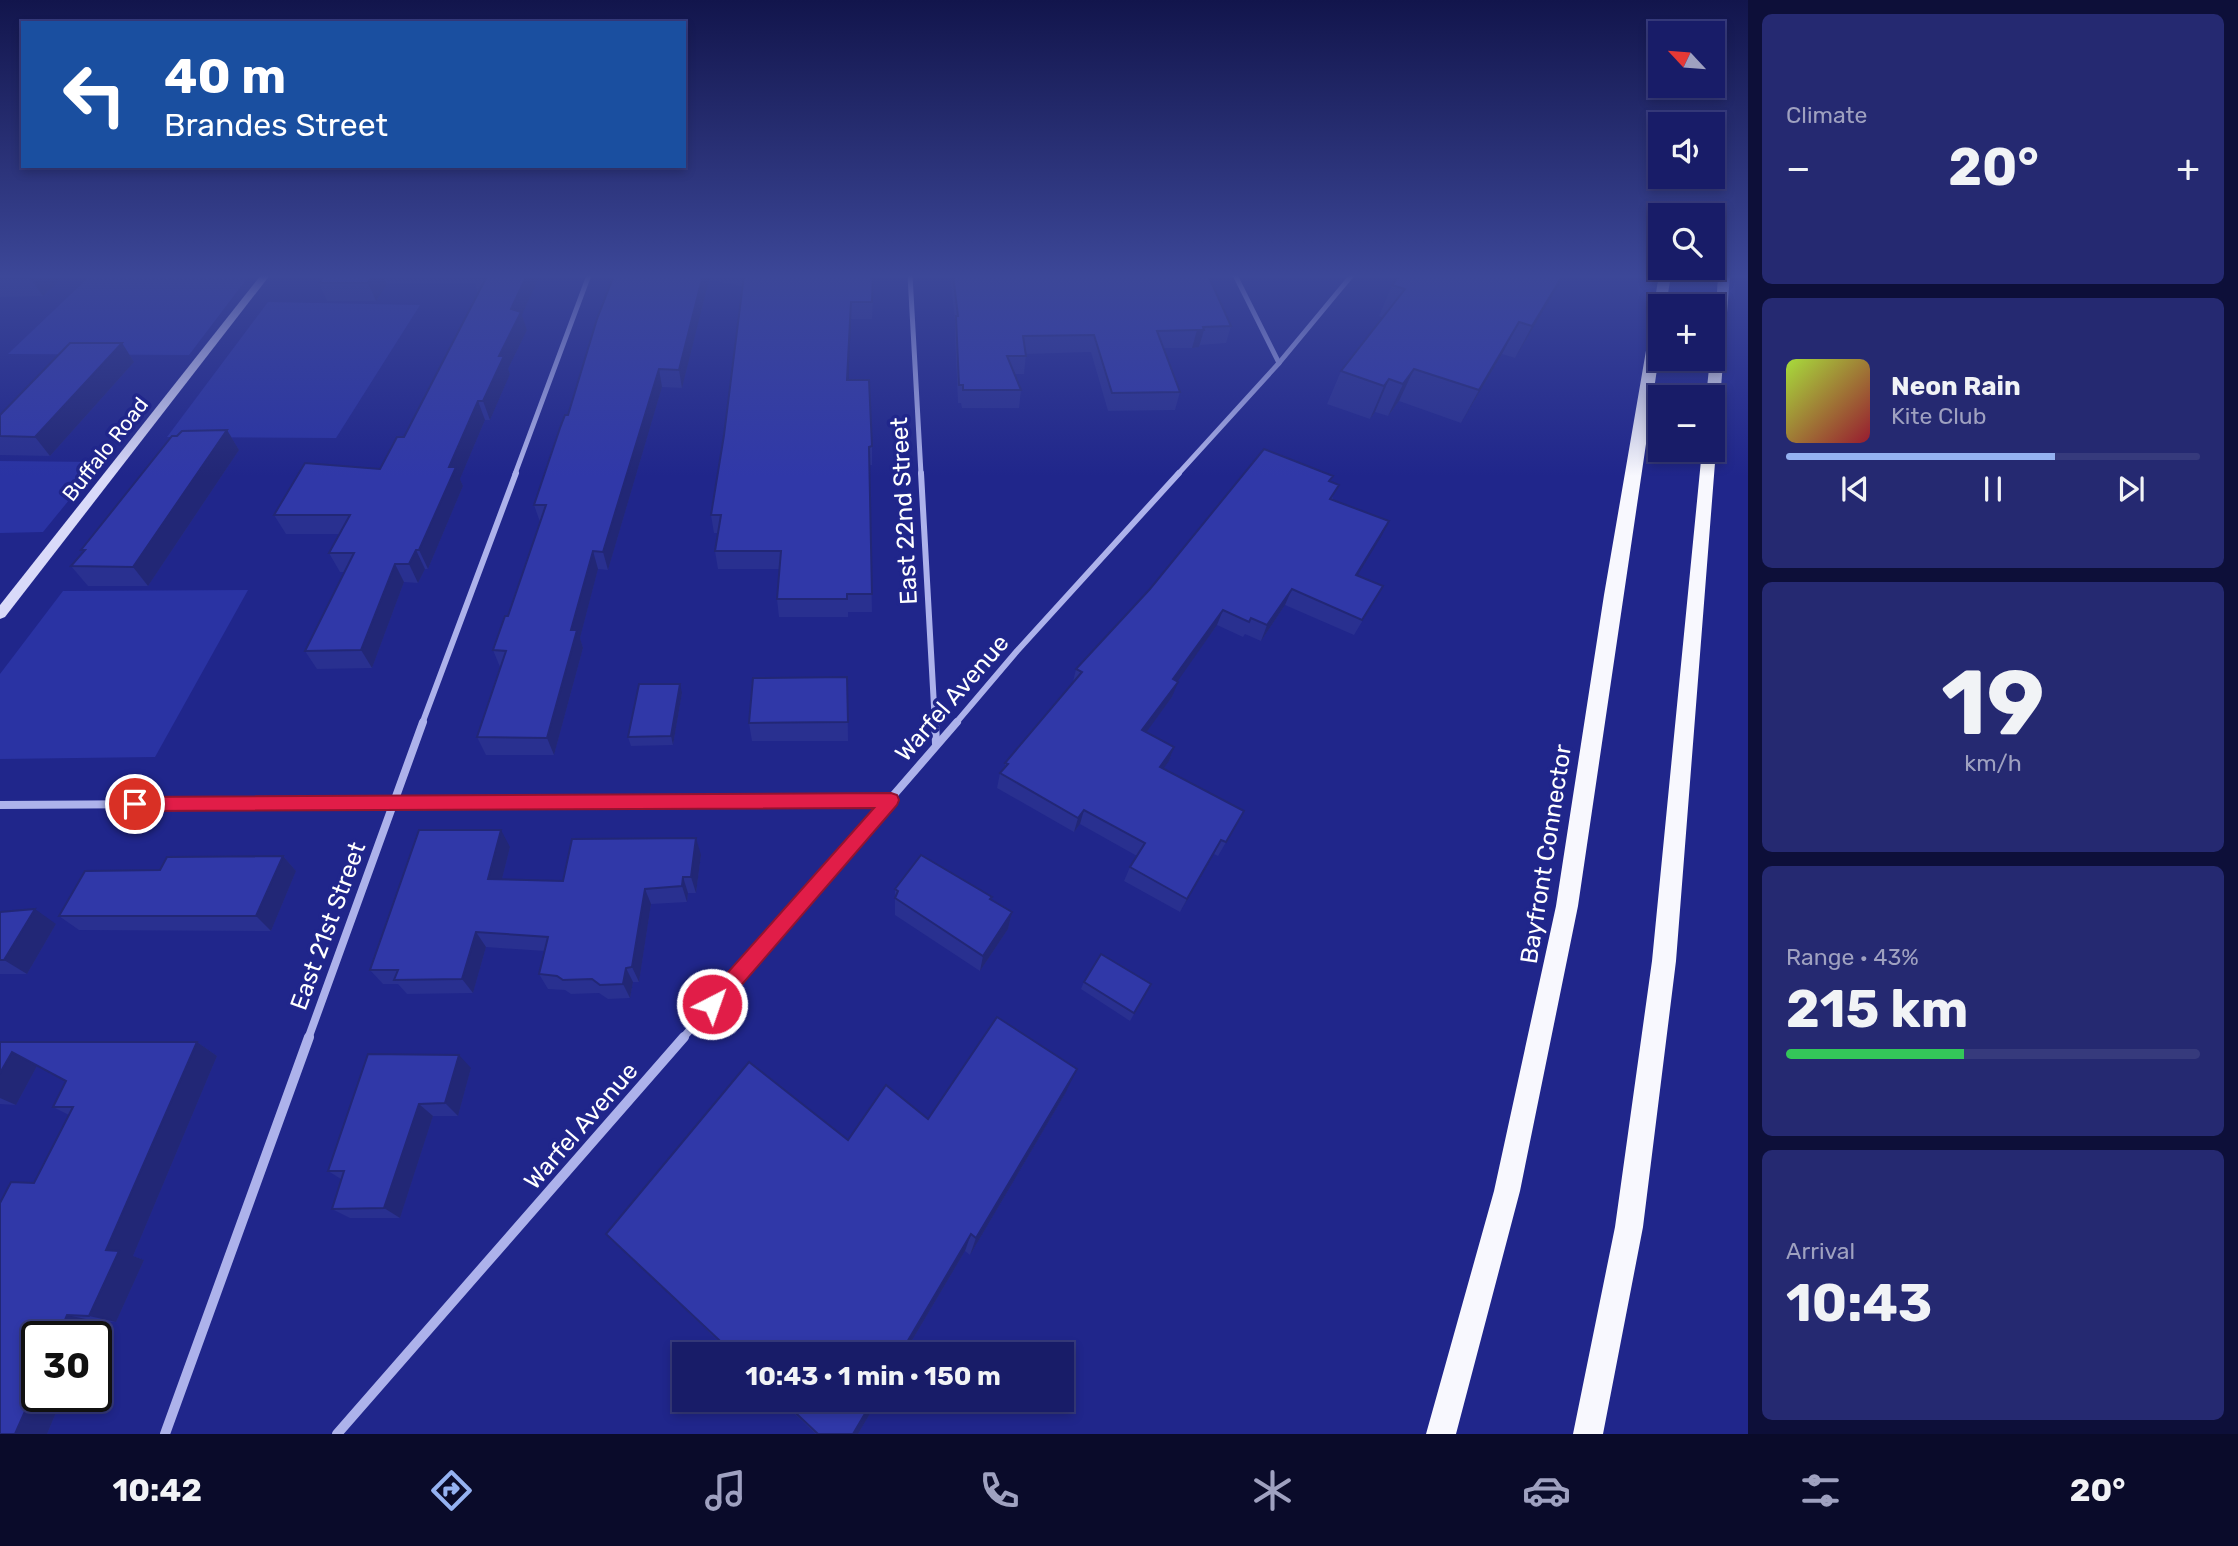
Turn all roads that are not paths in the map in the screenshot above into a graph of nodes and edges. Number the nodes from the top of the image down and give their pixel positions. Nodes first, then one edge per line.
1 (213, 342) edge
2 (564, 342) edge
3 (914, 342) edge
4 (1268, 342) edge
5 (1296, 342) edge
6 (1654, 342) edge
7 (1718, 342) edge
8 (1279, 363) junction
9 (1714, 385) edge
10 (1708, 462) edge
11 (0, 614) edge
12 (936, 745) junction
13 (891, 800) junction
14 (394, 802) junction
15 (0, 805) edge
16 (165, 1434) edge
17 (337, 1434) edge
18 (1441, 1434) edge
19 (1588, 1434) edge

1 - 11 main road, Buffalo Road
2 - 14 street, East 21st Street
3 - 12 street, East 22nd Street
4 - 8 street
5 - 8 street, Warfel Avenue
6 - 18 highway, Bayfront Connector
7 - 9 highway
8 - 12 street, Warfel Avenue
10 - 19 highway
12 - 13 street, Warfel Avenue
13 - 14 street
13 - 17 street, Warfel Avenue
14 - 15 street
14 - 16 street, East 21st Street

